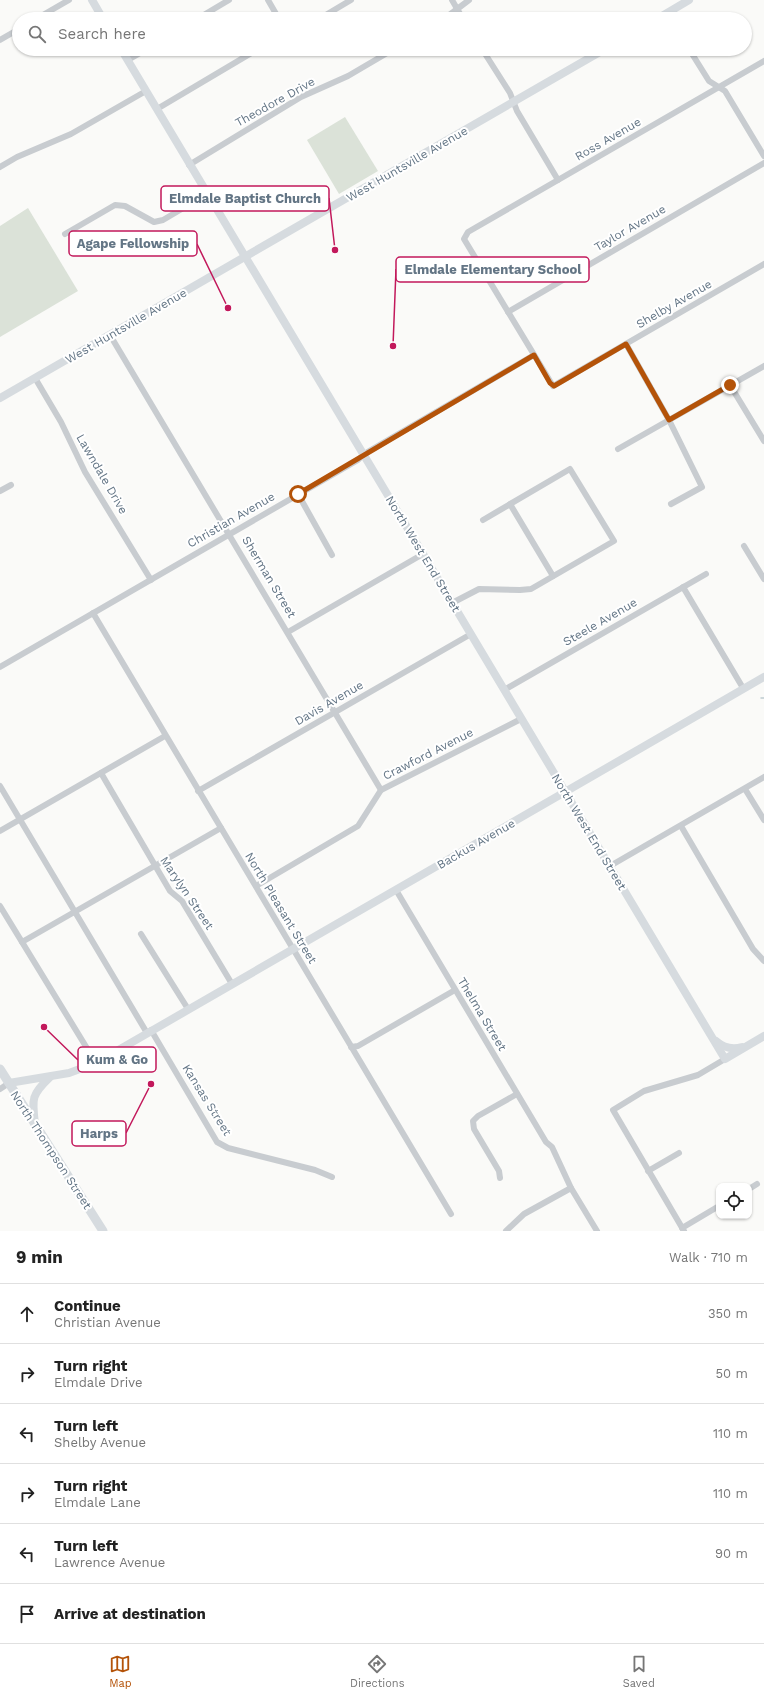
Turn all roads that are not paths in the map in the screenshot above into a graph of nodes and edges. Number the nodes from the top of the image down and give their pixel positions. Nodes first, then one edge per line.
1 (69, 0) edge
2 (92, 0) edge
3 (229, 0) edge
4 (268, 0) edge
5 (351, 0) edge
6 (452, 0) edge
7 (468, 0) edge
8 (689, 0) edge
9 (679, 2) edge
10 (457, 9) junction
11 (48, 12) edge
12 (99, 12) edge
13 (209, 12) edge
14 (275, 12) edge
15 (331, 12) edge
16 (453, 12) edge
17 (459, 12) edge
18 (671, 12) edge
19 (12, 33) edge
20 (0, 40) edge
21 (125, 56) edge
22 (135, 56) edge
23 (246, 56) edge
24 (382, 56) edge
25 (486, 56) edge
26 (593, 56) edge
27 (693, 56) edge
28 (128, 60) junction
29 (764, 61) edge
30 (719, 87) junction
31 (146, 92) junction
32 (513, 102) junction
33 (156, 109) junction
34 (764, 156) edge
35 (764, 163) edge
36 (189, 164) junction
37 (0, 167) edge
38 (558, 180) junction
39 (207, 194) junction
40 (65, 234) dead end
41 (245, 258) junction
42 (764, 264) edge
43 (508, 312) junction
44 (110, 335) junction
45 (626, 344) junction
46 (534, 355) junction
47 (764, 366) edge
48 (35, 378) junction
49 (730, 385) junction
50 (0, 398) edge
51 (669, 420) junction
52 (764, 441) edge
53 (618, 449) dead end
54 (364, 454) junction
55 (11, 485) dead end
56 (0, 492) edge
57 (298, 494) junction
58 (510, 504) junction
59 (671, 504) dead end
60 (483, 520) dead end
61 (230, 533) junction
62 (744, 546) dead end
63 (423, 554) junction
64 (332, 555) dead end
65 (706, 574) dead end
66 (553, 576) junction
67 (764, 579) edge
68 (151, 580) junction
69 (682, 587) junction
70 (452, 603) junction
71 (93, 613) junction
72 (288, 632) junction
73 (471, 634) junction
74 (0, 667) edge
75 (764, 677) edge
76 (743, 688) junction
77 (504, 690) junction
78 (336, 712) junction
79 (521, 719) junction
80 (165, 736) junction
81 (101, 773) junction
82 (764, 777) edge
83 (0, 786) edge
84 (745, 788) junction
85 (381, 790) junction
86 (198, 791) junction
87 (565, 792) junction
88 (20, 820) junction
89 (764, 820) edge
90 (681, 826) junction
91 (221, 828) junction
92 (0, 831) edge
93 (610, 866) junction
94 (156, 867) junction
95 (256, 886) junction
96 (396, 890) junction
97 (0, 906) edge
98 (75, 913) junction
99 (141, 934) dead end
100 (22, 942) junction
101 (293, 949) junction
102 (764, 961) edge
103 (232, 984) junction
104 (455, 990) junction
105 (188, 1009) junction
106 (149, 1032) junction
107 (764, 1036) edge
108 (714, 1039) junction
109 (749, 1045) junction
110 (351, 1047) junction
111 (725, 1058) junction
112 (96, 1063) junction
113 (0, 1069) edge
114 (50, 1077) junction
115 (9, 1083) junction
116 (0, 1089) edge
117 (517, 1094) junction
118 (36, 1125) junction
119 (679, 1153) dead end
120 (648, 1171) junction
121 (332, 1177) dead end
122 (500, 1178) dead end
123 (757, 1184) dead end
124 (752, 1187) edge
125 (571, 1188) junction
126 (716, 1208) edge
127 (451, 1214) dead end
128 (683, 1229) edge
129 (508, 1230) edge
130 (103, 1231) edge
131 (597, 1231) edge

1 - 11 street
2 - 12 street
3 - 13 street
4 - 14 street
5 - 15 street
6 - 10 street
7 - 10 street
8 - 9 street
9 - 18 street
10 - 16 street
10 - 17 street
19 - 20 street
21 - 28 street, North West End Street
22 - 28 street
23 - 33 street
24 - 36 street, Theodore Drive
25 - 32 street
26 - 32 street, West Huntsville Avenue
27 - 30 street
28 - 31 street, North West End Street
29 - 30 street, Ross Avenue
30 - 34 street
30 - 38 street, Ross Avenue
31 - 33 street, North West End Street
31 - 37 street
32 - 38 street
32 - 41 street, West Huntsville Avenue
33 - 36 street, North West End Street
35 - 43 street, Taylor Avenue
36 - 39 street, North West End Street
38 - 43 street, Ross Avenue
39 - 40 street
39 - 41 street, North West End Street
41 - 44 street, West Huntsville Avenue
41 - 54 street, North West End Street
42 - 45 street, Shelby Avenue
43 - 46 street
44 - 48 street, West Huntsville Avenue
44 - 61 street, Sherman Street
45 - 46 street, Shelby Avenue
45 - 51 street
46 - 54 street, Christian Avenue
47 - 49 street
48 - 50 street, West Huntsville Avenue
48 - 68 street, Lawndale Drive
49 - 51 street
49 - 52 street
51 - 53 street
51 - 59 street
54 - 57 street, Christian Avenue
54 - 63 street, North West End Street
55 - 56 street
57 - 61 street, Christian Avenue
57 - 64 street
58 - 60 street
58 - 66 street
58 - 66 street
61 - 68 street, Christian Avenue
61 - 72 street, Sherman Street
62 - 67 street
63 - 70 street, North West End Street
63 - 72 street
65 - 69 street, Steele Avenue
66 - 70 street
68 - 71 street, Christian Avenue
69 - 76 street
69 - 77 street, Steele Avenue
70 - 73 street, North West End Street
71 - 74 street, Christian Avenue
71 - 80 street, North Pleasant Street
72 - 78 street, Sherman Street
73 - 77 street, North West End Street
73 - 78 street, Davis Avenue
75 - 76 street, Backus Avenue
76 - 87 street, Backus Avenue
77 - 79 street, North West End Street
78 - 85 street, Sherman Street
78 - 86 street, Davis Avenue
79 - 85 street, Crawford Avenue
79 - 87 street, North West End Street
80 - 81 street
80 - 86 street, North Pleasant Street
81 - 88 street
81 - 94 street, Marylyn Street
82 - 84 street
83 - 88 street
84 - 89 street
84 - 90 street
85 - 95 street, Crawford Avenue
86 - 91 street, North Pleasant Street
87 - 93 street, North West End Street
87 - 96 street, Backus Avenue
88 - 92 street
88 - 98 street
90 - 93 street
90 - 102 street
91 - 94 street
91 - 95 street, North Pleasant Street
93 - 108 street, North West End Street
94 - 98 street
94 - 103 street, Marylyn Street
95 - 101 street, North Pleasant Street
96 - 101 street, Backus Avenue
96 - 104 street, Thelma Street
97 - 100 street
98 - 100 street
98 - 106 street, Kansas Street
99 - 105 street
100 - 112 street
101 - 103 street, Backus Avenue
101 - 110 street, North Pleasant Street
103 - 105 street, Backus Avenue
104 - 110 street
104 - 117 street, Thelma Street
105 - 106 street, Backus Avenue
106 - 112 street, Backus Avenue
106 - 121 street, Kansas Street
107 - 109 street
108 - 109 street
108 - 111 street, North West End Street
109 - 111 street
110 - 127 street, North Pleasant Street
111 - 120 street
112 - 114 street, Backus Avenue
113 - 115 main road, North Thompson Street
114 - 115 street, Backus Avenue
114 - 118 street
115 - 116 street
115 - 118 main road, North Thompson Street
117 - 122 street
117 - 125 street, Thelma Street
118 - 130 main road, North Thompson Street
119 - 120 street
120 - 128 street
123 - 124 street
125 - 129 street
125 - 131 street, Thelma Street
126 - 128 street

